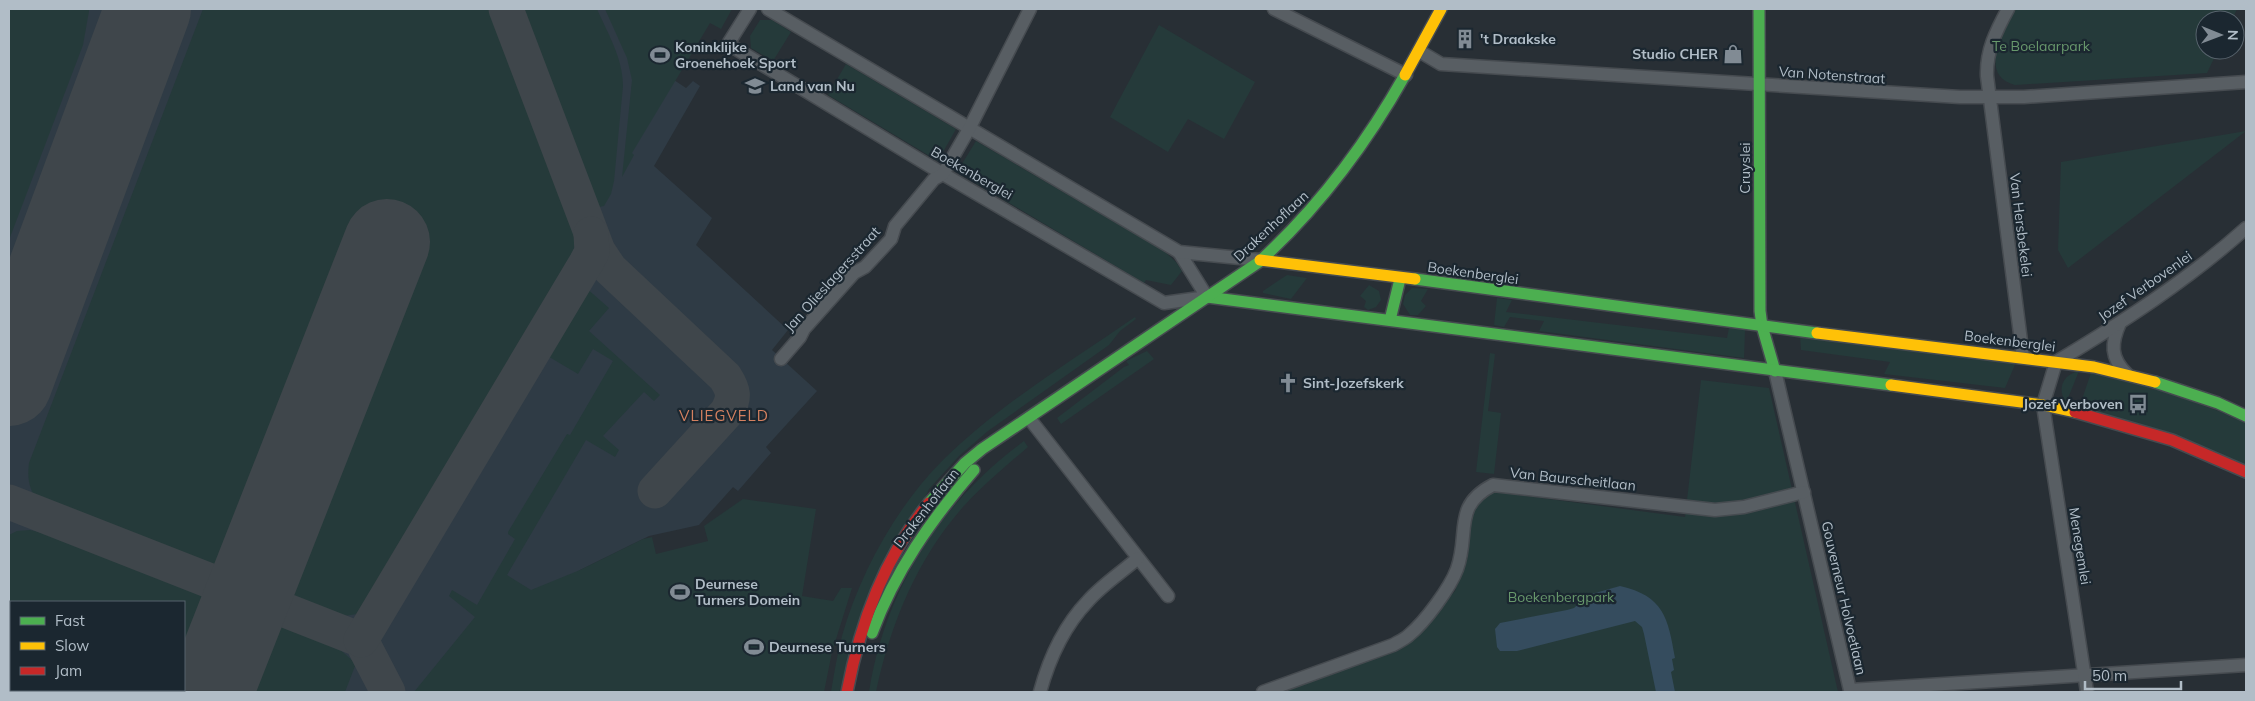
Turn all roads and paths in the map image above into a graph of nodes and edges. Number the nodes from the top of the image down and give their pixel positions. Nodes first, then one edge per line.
1 (750, 9) edge
2 (768, 9) edge
3 (1030, 9) edge
4 (1274, 9) edge
5 (1441, 9) edge
6 (1759, 9) edge
7 (2008, 9) edge
8 (1419, 51) junction
9 (1406, 75) junction
10 (2246, 82) edge
11 (1760, 85) junction
12 (1989, 97) junction
13 (969, 129) junction
14 (943, 174) junction
15 (2246, 228) edge
16 (1179, 252) junction
17 (1260, 260) junction
18 (1400, 278) junction
19 (1207, 297) junction
20 (1390, 320) junction
21 (2120, 323) junction
22 (1762, 326) junction
23 (2023, 357) junction
24 (780, 359) dead end
25 (2056, 362) junction
26 (1775, 371) junction
27 (2127, 374) junction
28 (2043, 405) junction
29 (2246, 416) edge
30 (1029, 418) junction
31 (2246, 472) edge
32 (1804, 492) junction
33 (1138, 558) junction
34 (1168, 596) dead end
35 (2246, 665) edge
36 (2085, 674) junction
37 (847, 692) edge
38 (859, 692) edge
39 (1040, 692) edge
40 (1263, 692) edge
41 (2087, 692) edge

1 - 14 street, Boekenberglei
2 - 13 street, Boekenberglei
3 - 13 street, Jan Olieslagersstraat
4 - 9 street
5 - 8 street, Drakenhoflaan
6 - 11 street, Cruyslei
7 - 12 street, Van Hersbekelei
8 - 9 street, Drakenhoflaan
8 - 11 street, Van Notenstraat
9 - 17 street, Drakenhoflaan
10 - 12 street, Van Notenstraat
11 - 12 street, Van Notenstraat
11 - 22 street, Cruyslei
12 - 23 street, Van Hersbekelei
13 - 14 street, Jan Olieslagersstraat
13 - 16 street, Boekenberglei
14 - 19 street, Boekenberglei
14 - 24 street, Jan Olieslagersstraat
15 - 21 street, Jozef Verbovenlei
16 - 17 street, Boekenberglei
16 - 19 street, Boekenberglei
17 - 18 street, Boekenberglei
17 - 19 street, Drakenhoflaan
18 - 20 street
18 - 22 street, Boekenberglei
19 - 20 street, Boekenberglei
19 - 30 street, Drakenhoflaan
20 - 26 street, Boekenberglei
21 - 25 street, Jozef Verbovenlei
21 - 27 street
22 - 23 street, Boekenberglei
22 - 26 street
23 - 25 street, Boekenberglei
25 - 27 street, Boekenberglei
25 - 28 street
26 - 28 street, Boekenberglei
26 - 32 street, Gouverneur Holvoetlaan
27 - 29 street, Boekenberglei
28 - 31 street, Boekenberglei
28 - 36 street, Menegemlei
30 - 33 street
30 - 37 street, Drakenhoflaan
30 - 38 street, Drakenhoflaan
32 - 36 street, Gouverneur Holvoetlaan
32 - 40 street, Van Baurscheitlaan
33 - 34 street
33 - 39 street
35 - 36 street
36 - 41 street, Menegemlei

